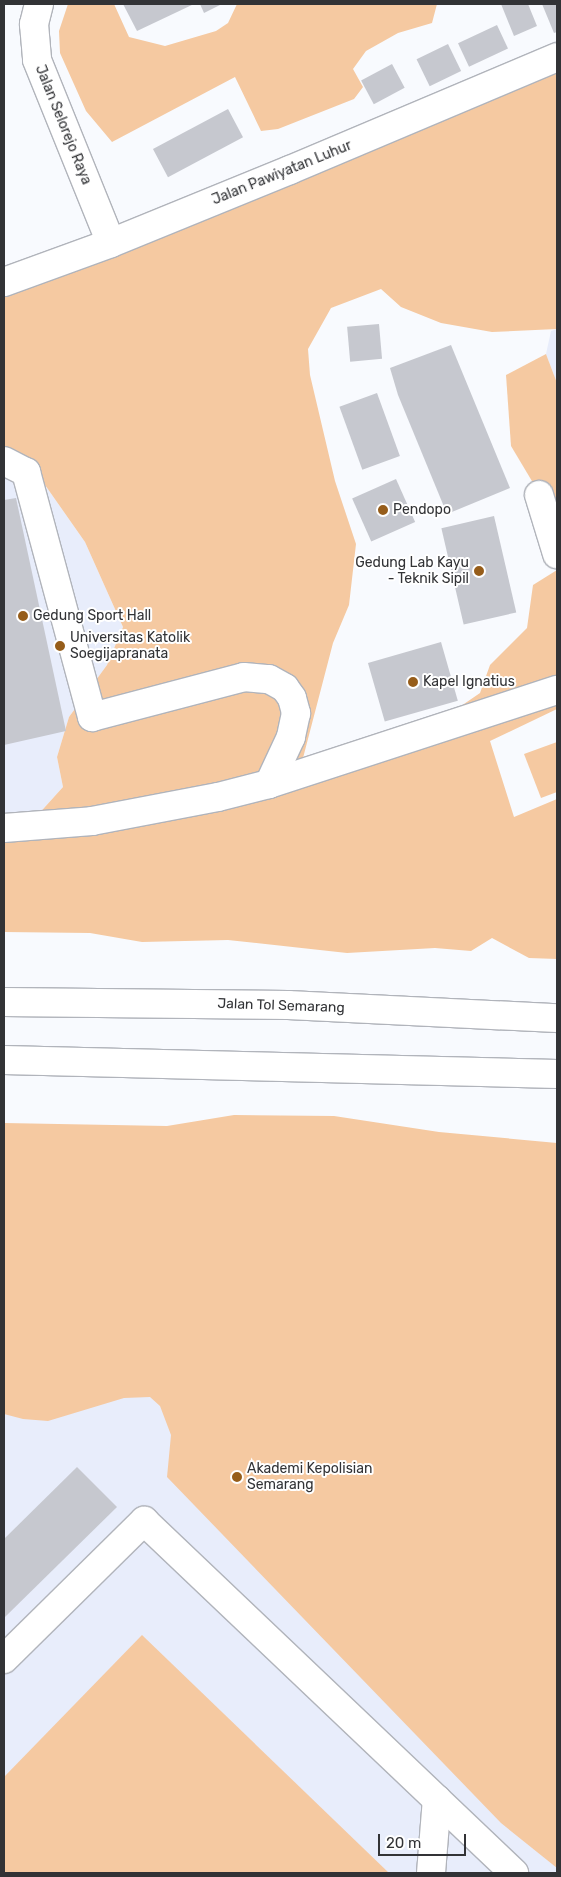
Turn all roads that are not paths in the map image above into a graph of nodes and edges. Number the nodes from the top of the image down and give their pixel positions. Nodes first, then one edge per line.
1 (39, 4) edge
2 (557, 57) edge
3 (111, 243) junction
4 (4, 282) edge
5 (4, 461) edge
6 (539, 495) dead end
7 (557, 554) edge
8 (557, 690) edge
9 (269, 784) junction
10 (4, 828) edge
11 (4, 1002) edge
12 (557, 1018) edge
13 (4, 1060) edge
14 (557, 1074) edge
15 (4, 1659) edge
16 (437, 1799) junction
17 (431, 1873) edge
18 (514, 1873) edge

1 - 3 main road, Jalan Selorejo Raya
2 - 3 main road, Jalan Pawiyatan Luhur
3 - 4 main road, Jalan Pawiyatan Luhur
5 - 9 main road
6 - 7 main road
8 - 9 main road
9 - 10 main road
11 - 12 main road, Jalan Tol Semarang
13 - 14 main road
15 - 16 main road
16 - 17 main road
16 - 18 main road

